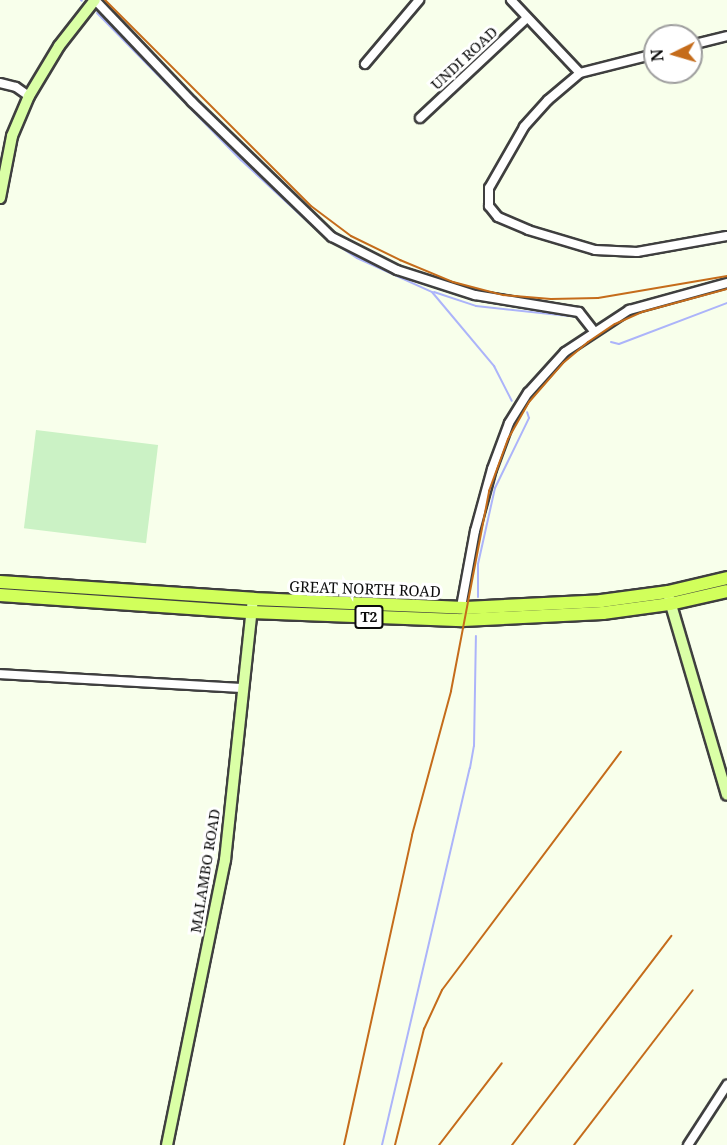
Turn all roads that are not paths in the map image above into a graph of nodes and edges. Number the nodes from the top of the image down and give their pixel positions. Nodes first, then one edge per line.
1 (95, 0) edge
2 (418, 0) edge
3 (511, 0) edge
4 (527, 18) junction
5 (727, 36) edge
6 (703, 42) edge
7 (643, 57) edge
8 (365, 63) dead end
9 (580, 73) junction
10 (0, 83) edge
11 (29, 96) junction
12 (420, 118) dead end
13 (0, 198) edge
14 (727, 236) edge
15 (727, 283) edge
16 (594, 331) junction
17 (727, 578) edge
18 (0, 582) edge
19 (727, 591) edge
20 (0, 595) edge
21 (669, 598) junction
22 (252, 606) junction
23 (460, 607) junction
24 (0, 674) edge
25 (242, 688) junction
26 (726, 787) edge
27 (727, 1085) edge
28 (167, 1145) edge
29 (688, 1145) edge

1 - 11 street
1 - 16 street
2 - 8 street
3 - 4 street
4 - 9 street
4 - 12 street, UNDI ROAD
5 - 6 street
7 - 9 street
9 - 14 street
10 - 11 street
11 - 13 street
15 - 16 street
16 - 23 street
17 - 21 main road, GREAT NORTH ROAD / T2
18 - 22 main road, GREAT NORTH ROAD / T2
19 - 21 main road, GREAT NORTH ROAD / T2
20 - 22 main road, GREAT NORTH ROAD / T2
21 - 22 main road, GREAT NORTH ROAD / T2
21 - 23 main road, GREAT NORTH ROAD / T2
21 - 26 street
22 - 23 main road, GREAT NORTH ROAD / T2
22 - 25 street, MALAMBO ROAD
24 - 25 street
25 - 28 street, MALAMBO ROAD
27 - 29 street

